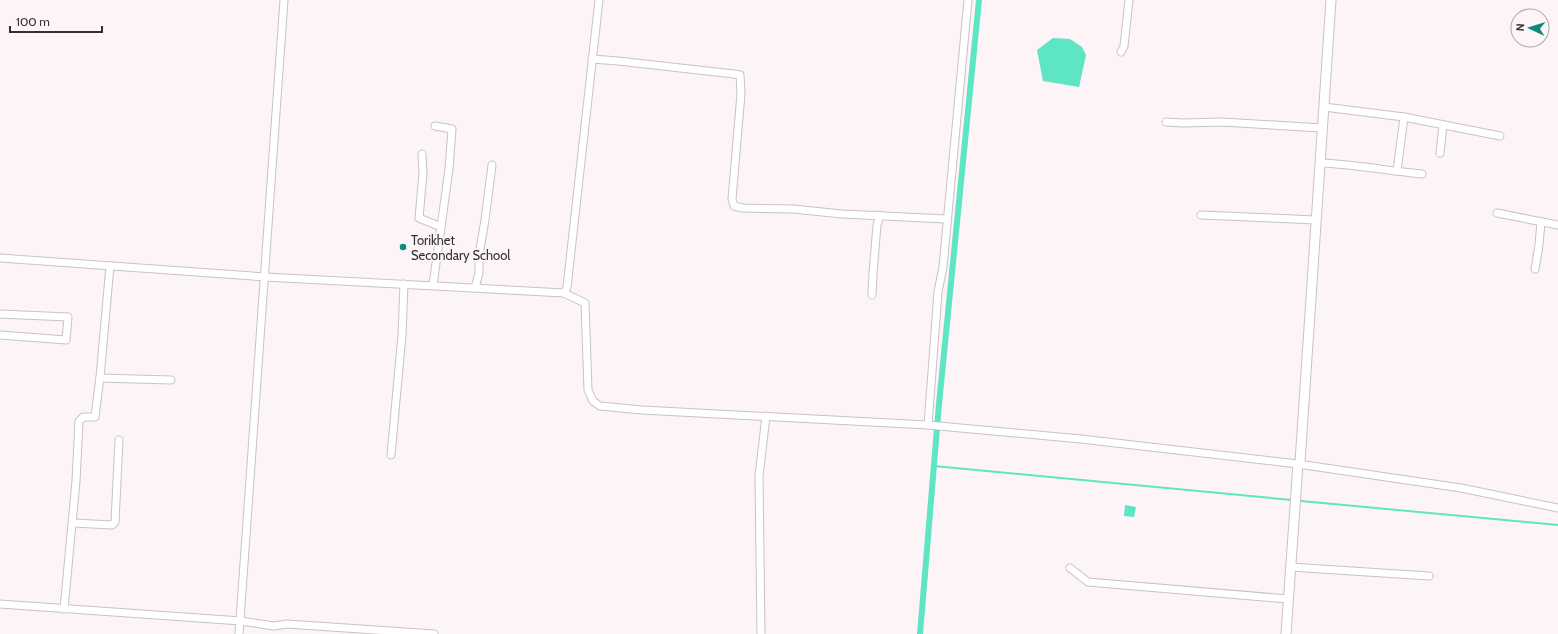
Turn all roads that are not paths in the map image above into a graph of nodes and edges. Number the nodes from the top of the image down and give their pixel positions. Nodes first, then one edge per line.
1 (284, 0) edge
2 (599, 0) edge
3 (968, 0) edge
4 (1130, 0) edge
5 (1331, 0) edge
6 (1121, 52) dead end
7 (592, 59) junction
8 (1324, 107) junction
9 (1404, 118) junction
10 (1166, 122) dead end
11 (1443, 125) junction
12 (434, 126) dead end
13 (1322, 128) junction
14 (1500, 136) dead end
15 (1440, 153) dead end
16 (422, 154) dead end
17 (1320, 163) junction
18 (492, 165) dead end
19 (1397, 171) junction
20 (1422, 174) dead end
21 (1497, 213) dead end
22 (1201, 215) dead end
23 (880, 216) junction
24 (947, 219) junction
25 (1316, 220) junction
26 (1541, 222) junction
27 (1558, 225) edge
28 (441, 227) junction
29 (0, 258) edge
30 (110, 266) junction
31 (1535, 269) dead end
32 (264, 277) junction
33 (404, 284) junction
34 (433, 285) junction
35 (475, 288) junction
36 (564, 293) junction
37 (872, 295) dead end
38 (0, 314) edge
39 (0, 336) edge
40 (100, 378) junction
41 (171, 380) dead end
42 (766, 416) junction
43 (931, 426) junction
44 (119, 440) dead end
45 (391, 455) dead end
46 (1298, 464) junction
47 (1558, 508) edge
48 (73, 523) junction
49 (1290, 567) junction
50 (1070, 568) dead end
51 (1429, 576) dead end
52 (1288, 599) junction
53 (0, 604) edge
54 (64, 609) junction
55 (241, 621) junction
56 (239, 634) edge
57 (434, 634) edge
58 (761, 634) edge
59 (1286, 634) edge

1 - 32 street
2 - 7 street
3 - 24 street
4 - 6 street
5 - 8 street
7 - 23 street
7 - 36 street
8 - 9 street
8 - 13 street
9 - 11 street
9 - 19 street
10 - 13 street
11 - 14 street
11 - 15 street
12 - 28 street
13 - 17 street
16 - 28 street
17 - 19 street
17 - 25 street
18 - 35 street
19 - 20 street
21 - 26 street
22 - 25 street
23 - 24 street
23 - 37 street
24 - 43 street
25 - 46 street
26 - 27 street
26 - 31 street
28 - 34 street
29 - 30 street
30 - 32 street
30 - 40 street
32 - 33 street
32 - 55 street
33 - 34 street
33 - 45 street
34 - 35 street
35 - 36 street
36 - 42 street
38 - 39 street
40 - 41 street
40 - 48 street
42 - 43 street
42 - 58 street
43 - 46 street
44 - 48 street
46 - 47 street
46 - 49 street
48 - 54 street
49 - 51 street
49 - 52 street
50 - 52 street
52 - 59 street
53 - 54 street
54 - 55 street
55 - 56 street
55 - 57 street

